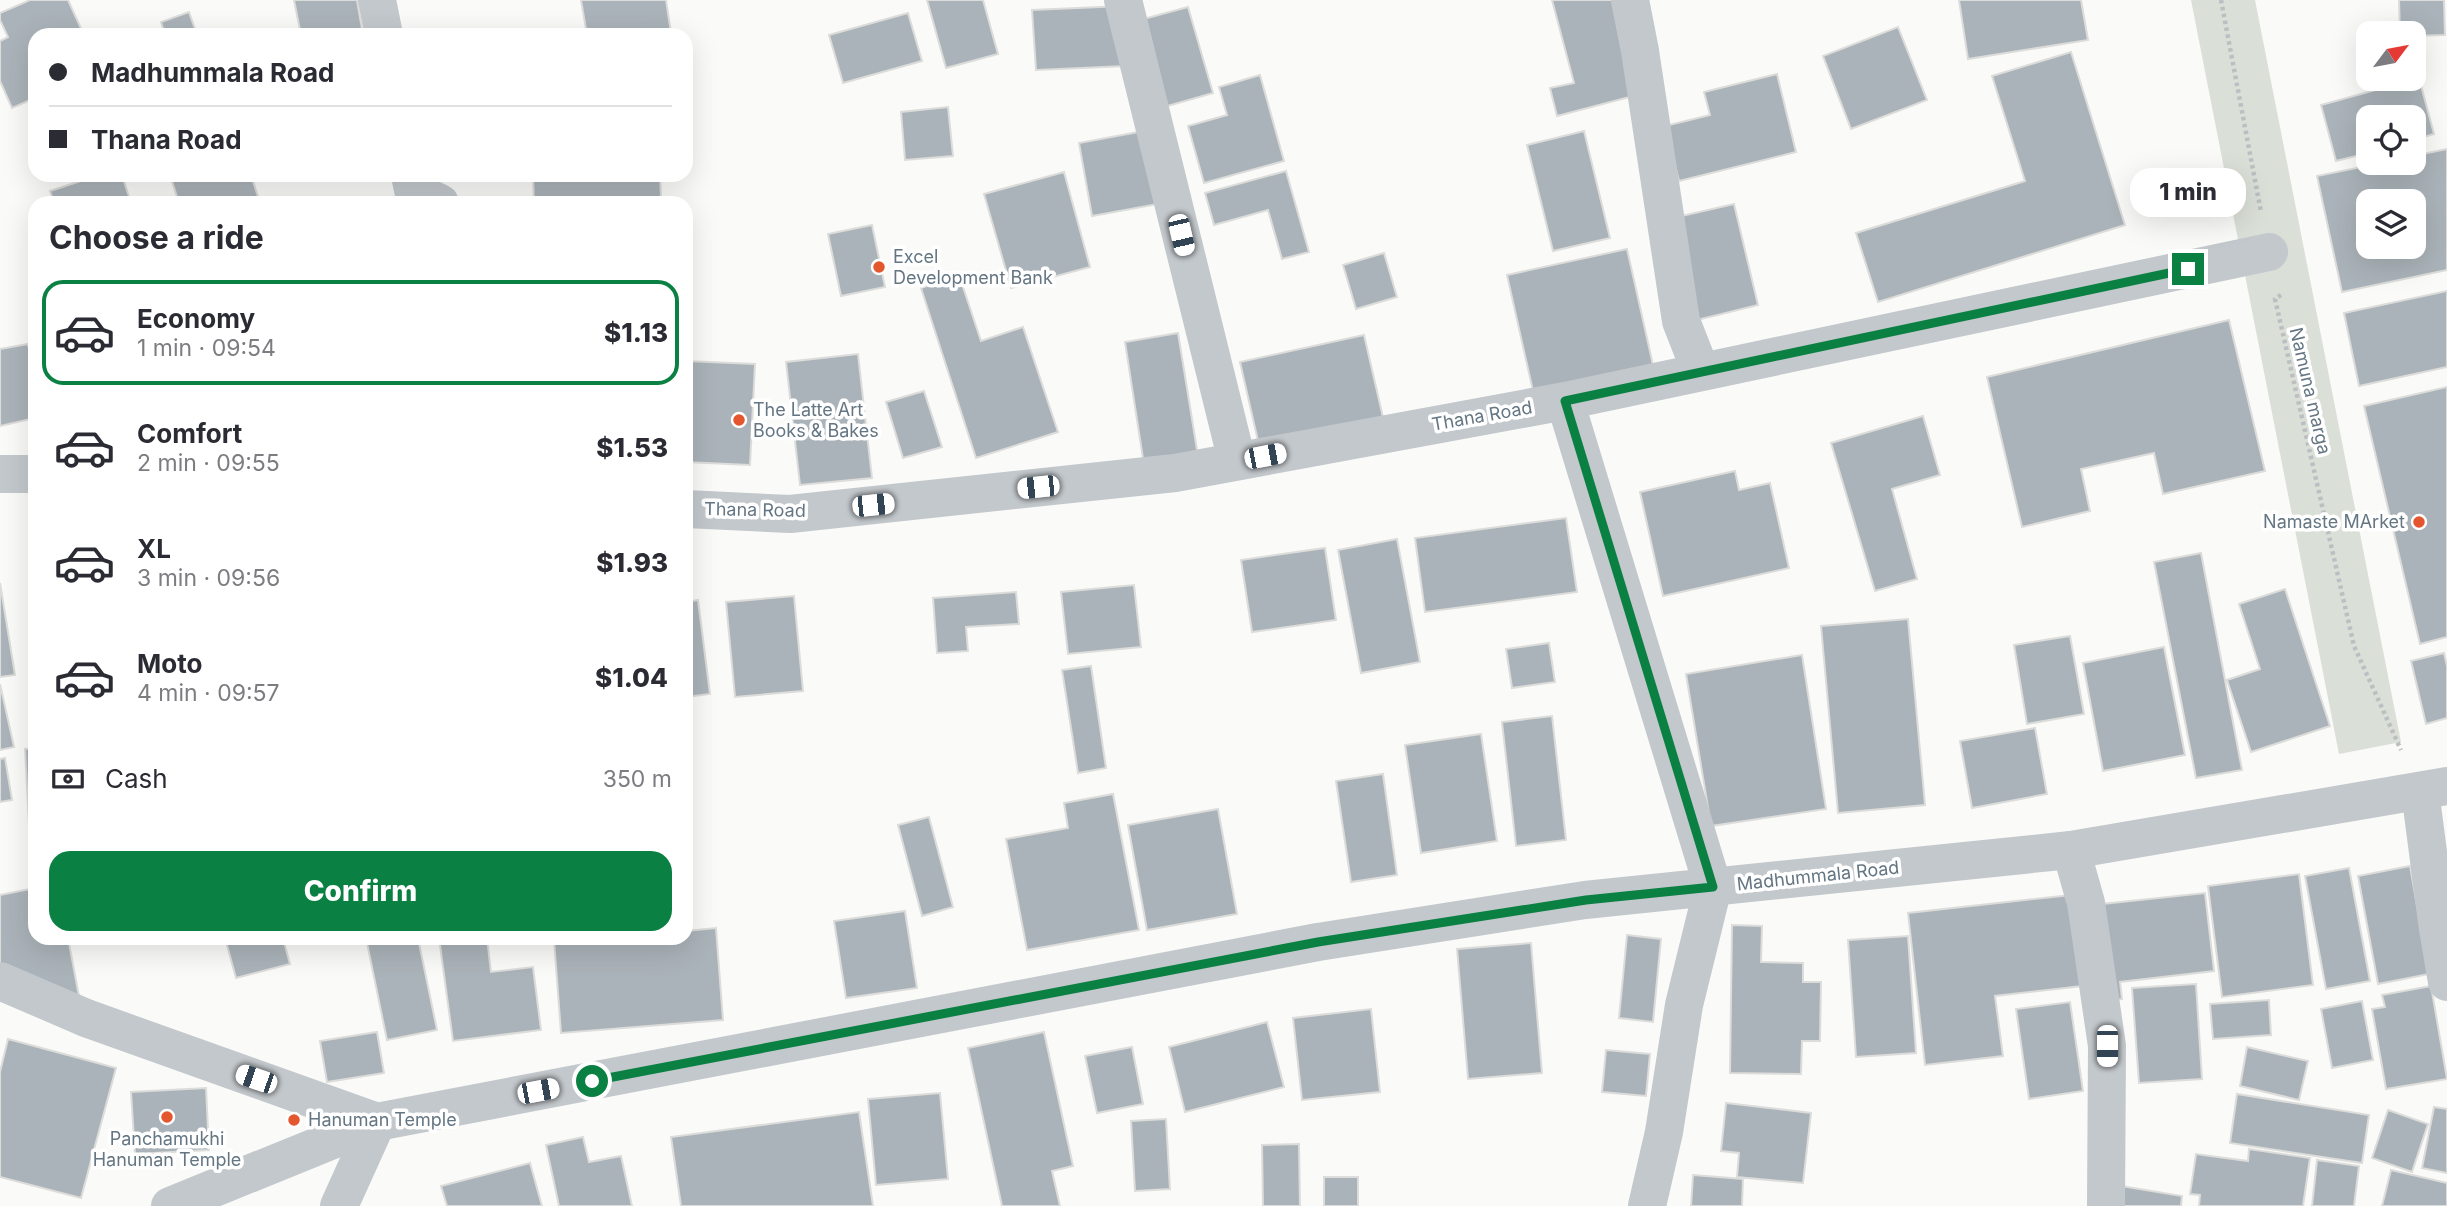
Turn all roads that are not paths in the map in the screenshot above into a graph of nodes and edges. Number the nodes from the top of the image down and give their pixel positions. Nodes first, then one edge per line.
1 (377, 0) edge
2 (1123, 0) edge
3 (1630, 0) edge
4 (383, 28) edge
5 (411, 182) edge
6 (425, 196) edge
7 (2269, 252) road end
8 (1701, 372) junction
9 (1565, 401) junction
10 (1237, 461) junction
11 (0, 474) edge
12 (28, 474) edge
13 (693, 509) edge
14 (2433, 788) edge
15 (2071, 850) junction
16 (1713, 887) junction
17 (0, 981) edge
18 (2447, 982) edge
19 (377, 1122) junction
20 (170, 1206) edge
21 (339, 1206) edge
22 (1647, 1206) edge
23 (2106, 1206) edge

1 - 4 street
2 - 10 street
3 - 8 street
5 - 6 street
7 - 8 street, Thana Road
8 - 9 street, Thana Road
9 - 10 street, Thana Road
9 - 16 street
10 - 13 street, Thana Road
11 - 12 street
14 - 15 street, Madhummala Road
14 - 18 street
15 - 16 street, Madhummala Road
15 - 23 street
16 - 19 street, Madhummala Road
16 - 22 street
17 - 19 street
19 - 20 street, Madhummala Road
19 - 21 street

